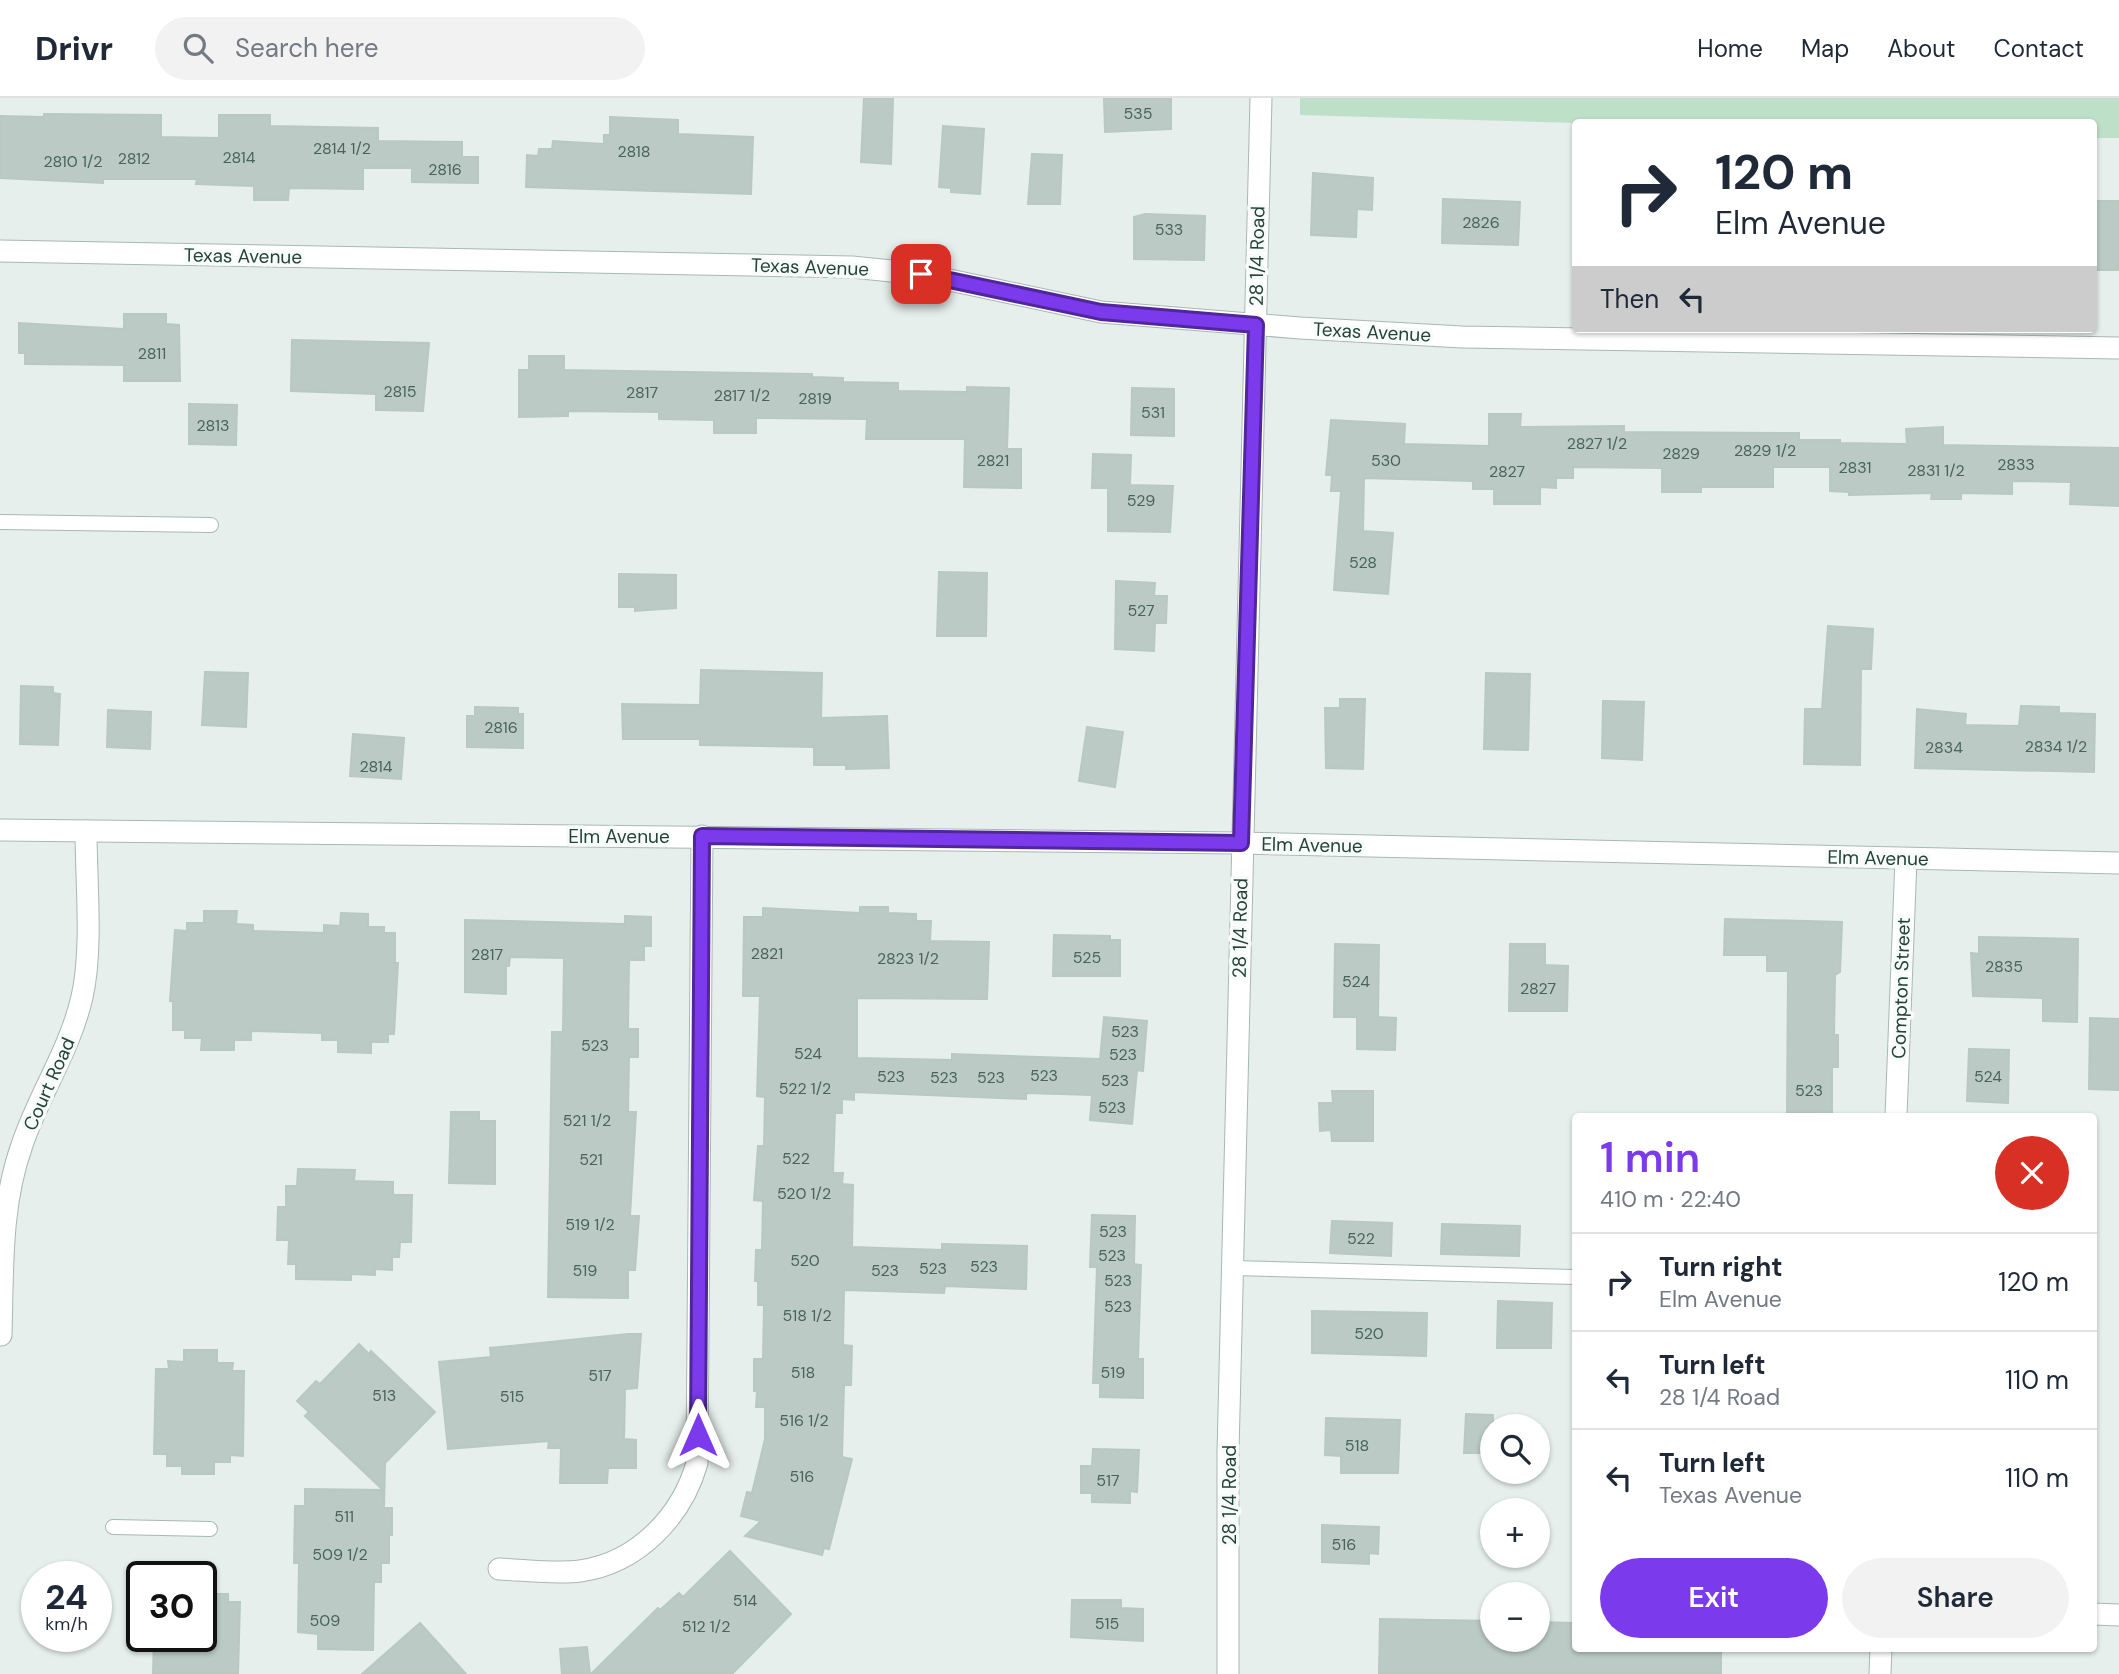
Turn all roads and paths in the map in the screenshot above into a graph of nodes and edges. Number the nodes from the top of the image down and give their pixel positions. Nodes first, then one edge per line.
1 (1261, 98) edge
2 (0, 251) edge
3 (1256, 325) junction
4 (2119, 348) edge
5 (0, 522) edge
6 (211, 525) dead end
7 (0, 830) edge
8 (86, 831) junction
9 (702, 836) junction
10 (1241, 843) junction
11 (1906, 859) junction
12 (2119, 863) edge
13 (1896, 1113) edge
14 (1233, 1268) junction
15 (1572, 1277) edge
16 (1, 1335) edge
17 (113, 1527) dead end
18 (210, 1529) dead end
19 (499, 1569) dead end
20 (2097, 1614) edge
21 (2119, 1615) edge
22 (1881, 1652) edge
23 (1228, 1674) edge
24 (1880, 1674) edge

1 - 3 street, 28 1/4 Road
2 - 3 street, Texas Avenue
3 - 4 street, Texas Avenue
3 - 10 street, 28 1/4 Road
5 - 6 lane
7 - 8 street, Elm Avenue
8 - 9 street, Elm Avenue
8 - 16 street, Court Road
9 - 10 street, Elm Avenue
9 - 19 street
10 - 11 street, Elm Avenue
10 - 14 street, 28 1/4 Road
11 - 12 street, Elm Avenue
11 - 13 street, Compton Street
14 - 15 lane
14 - 23 street, 28 1/4 Road
17 - 18 lane
20 - 21 street
22 - 24 street

